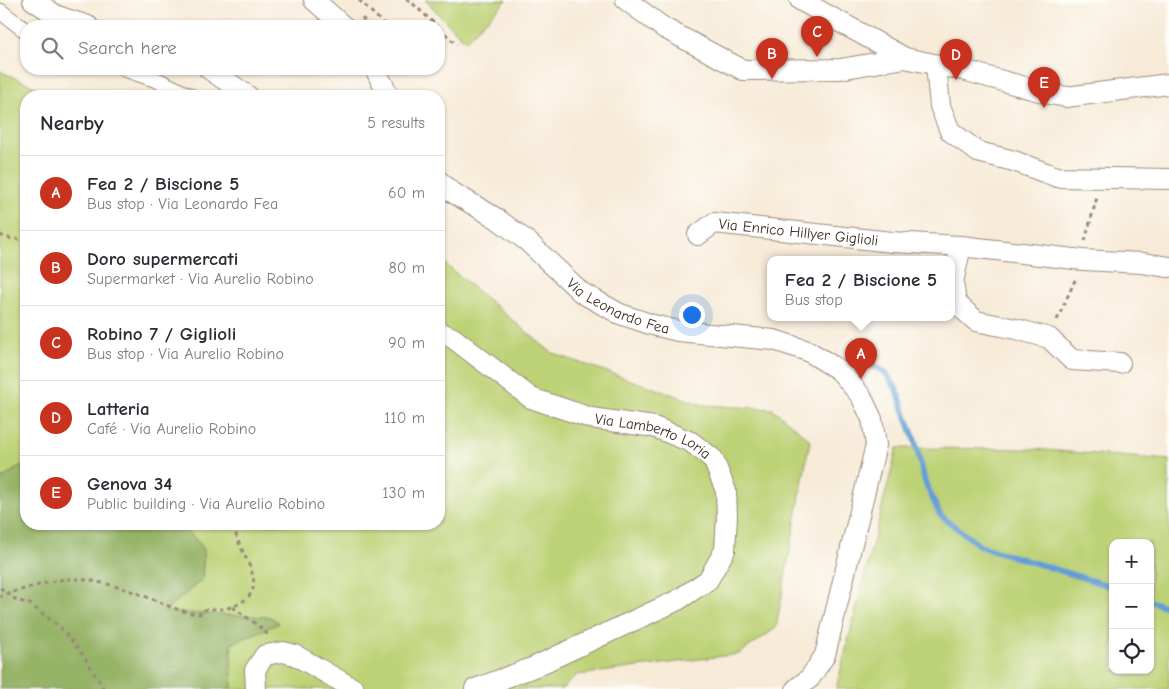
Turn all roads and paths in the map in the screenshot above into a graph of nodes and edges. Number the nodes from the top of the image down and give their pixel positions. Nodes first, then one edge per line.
1 (32, 0) edge
2 (314, 0) edge
3 (359, 0) edge
4 (406, 0) edge
5 (626, 0) edge
6 (800, 0) edge
7 (0, 12) edge
8 (69, 20) edge
9 (337, 20) edge
10 (379, 20) edge
11 (430, 20) edge
12 (20, 27) edge
13 (445, 34) edge
14 (456, 45) dead end
15 (905, 58) junction
16 (936, 65) junction
17 (142, 75) edge
18 (218, 75) edge
19 (378, 75) edge
20 (1169, 84) edge
21 (178, 90) edge
22 (239, 90) edge
23 (386, 90) edge
24 (1103, 177) junction
25 (1169, 179) edge
26 (445, 186) edge
27 (0, 235) edge
28 (698, 235) dead end
29 (20, 240) edge
30 (961, 246) junction
31 (1084, 260) junction
32 (1169, 267) edge
33 (955, 273) edge
34 (955, 296) edge
35 (445, 335) edge
36 (1049, 338) junction
37 (1120, 363) dead end
38 (235, 530) edge
39 (0, 588) edge
40 (8, 593) junction
41 (0, 597) edge
42 (233, 607) junction
43 (283, 652) junction
44 (104, 689) edge
45 (256, 689) edge
46 (354, 689) edge
47 (475, 689) edge
48 (796, 689) edge

1 - 8 street
2 - 9 street
3 - 10 path
4 - 11 path
5 - 15 street
6 - 15 street
7 - 12 street
13 - 14 path
15 - 16 street
16 - 20 street
16 - 24 street
17 - 21 street
18 - 22 street
19 - 23 street
24 - 25 street
24 - 31 path
26 - 48 street, Via Leonardo Fea
27 - 29 path
28 - 30 street, Via Enrico Hillyer Giglioli
30 - 31 street, Via Enrico Hillyer Giglioli
30 - 33 street
31 - 32 street, Via Enrico Hillyer Giglioli
31 - 36 path
34 - 36 street
35 - 47 street, Via Lamberto Loria
36 - 37 street
38 - 42 path
39 - 40 path
40 - 41 path
40 - 42 path
40 - 44 path
42 - 43 path
43 - 45 street
43 - 46 street

